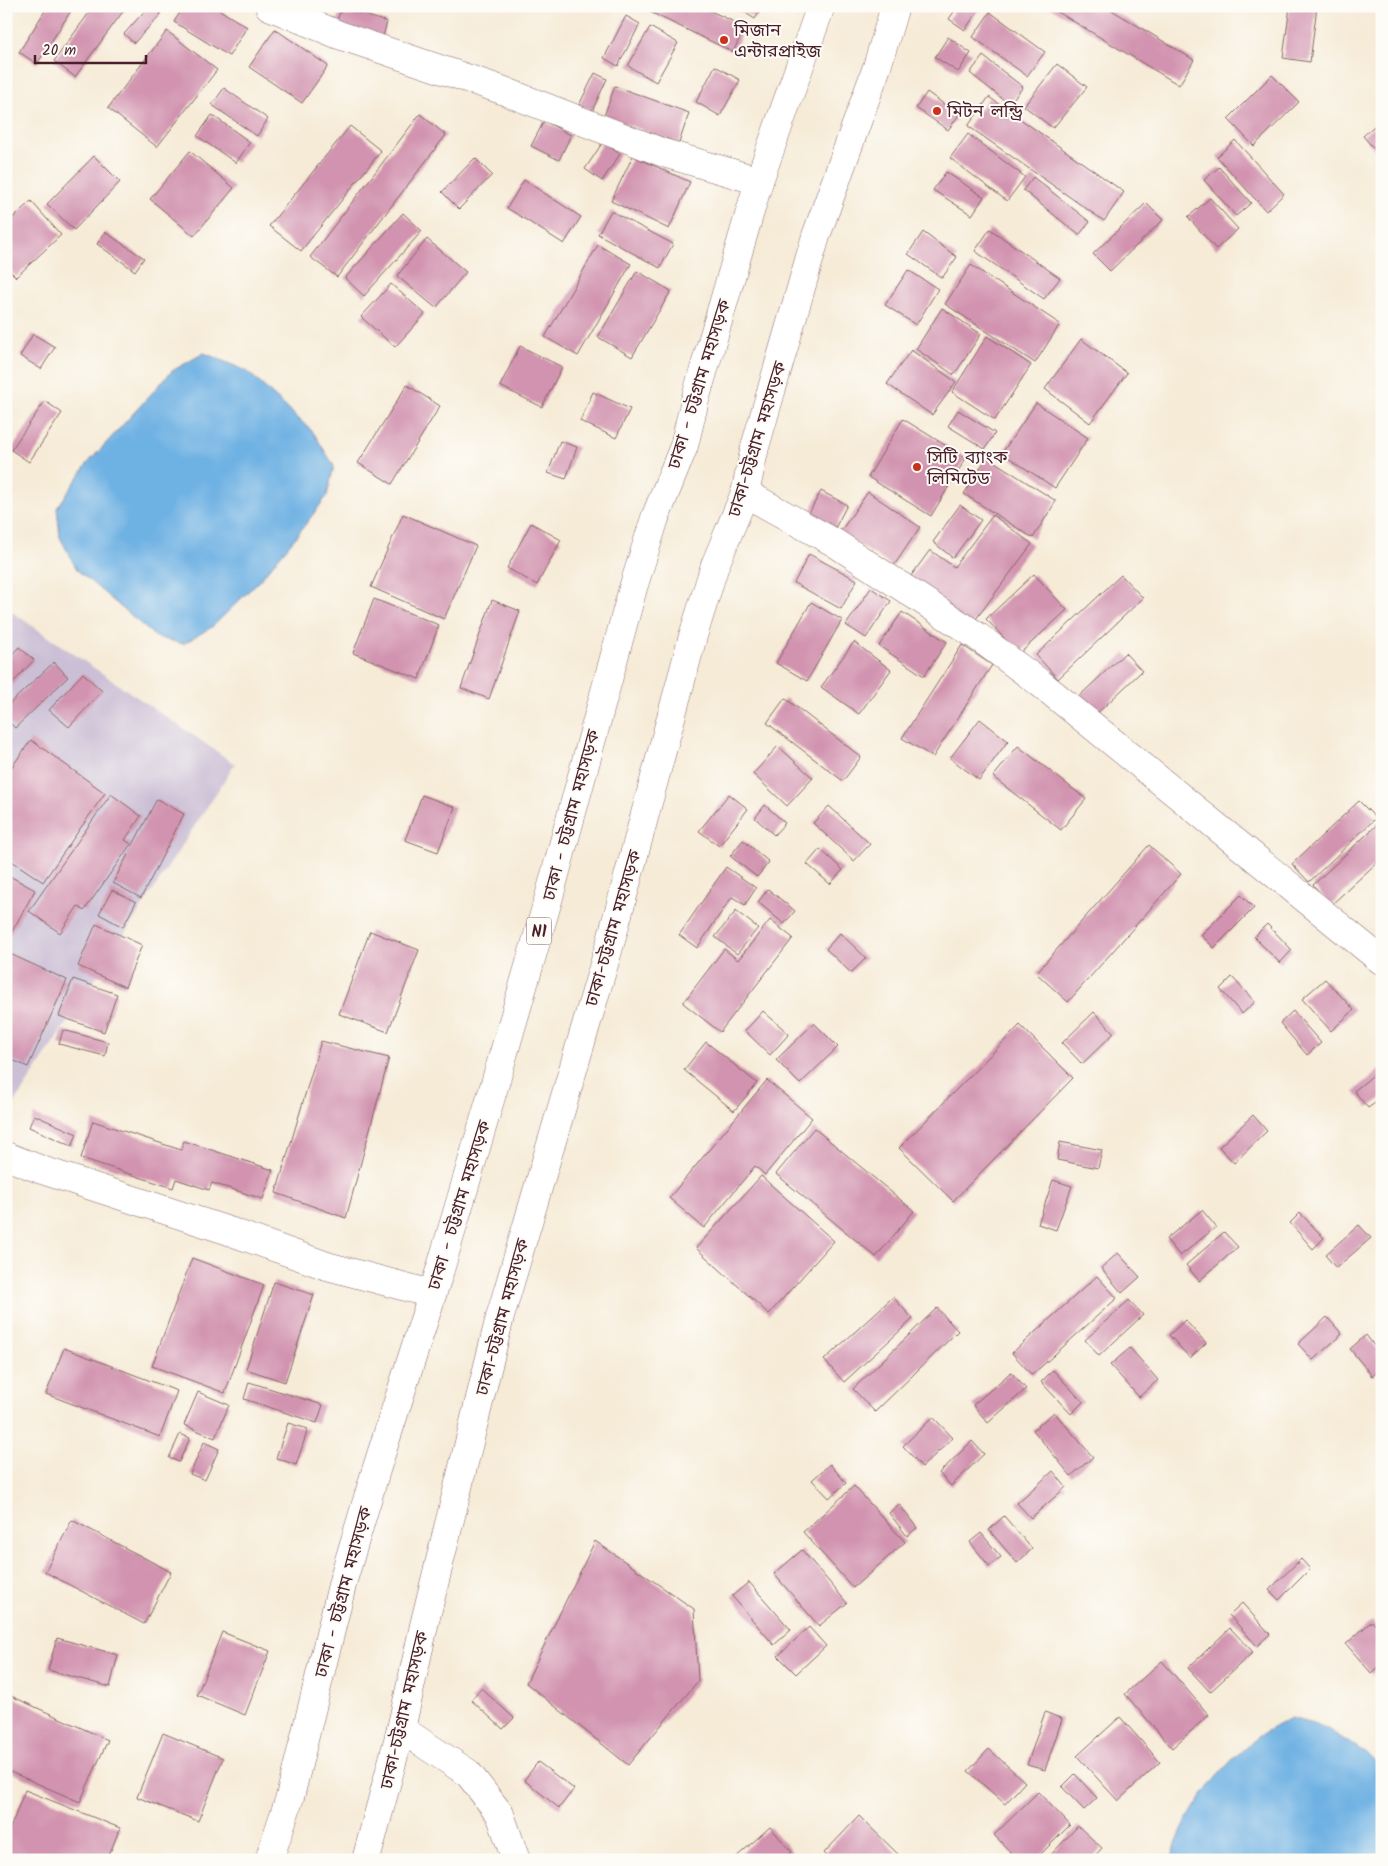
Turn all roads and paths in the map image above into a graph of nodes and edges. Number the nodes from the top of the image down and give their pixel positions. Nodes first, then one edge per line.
1 (269, 6) edge
2 (821, 6) edge
3 (895, 6) edge
4 (759, 181) junction
5 (745, 493) junction
6 (1382, 961) edge
7 (6, 1156) edge
8 (432, 1294) junction
9 (402, 1729) junction
10 (269, 1860) edge
11 (366, 1860) edge
12 (516, 1860) edge

1 - 4 main road
2 - 4 main road, ঢাকা - চট্টগ্রাম মহাসড়ক / N1
3 - 5 main road, ঢাকা-চট্টগ্রাম মহাসড়ক
4 - 8 main road, ঢাকা - চট্টগ্রাম মহাসড়ক / N1
5 - 6 main road
5 - 9 main road, ঢাকা-চট্টগ্রাম মহাসড়ক
7 - 8 main road
8 - 10 main road, ঢাকা - চট্টগ্রাম মহাসড়ক / N1
9 - 11 main road, ঢাকা-চট্টগ্রাম মহাসড়ক
9 - 12 main road

